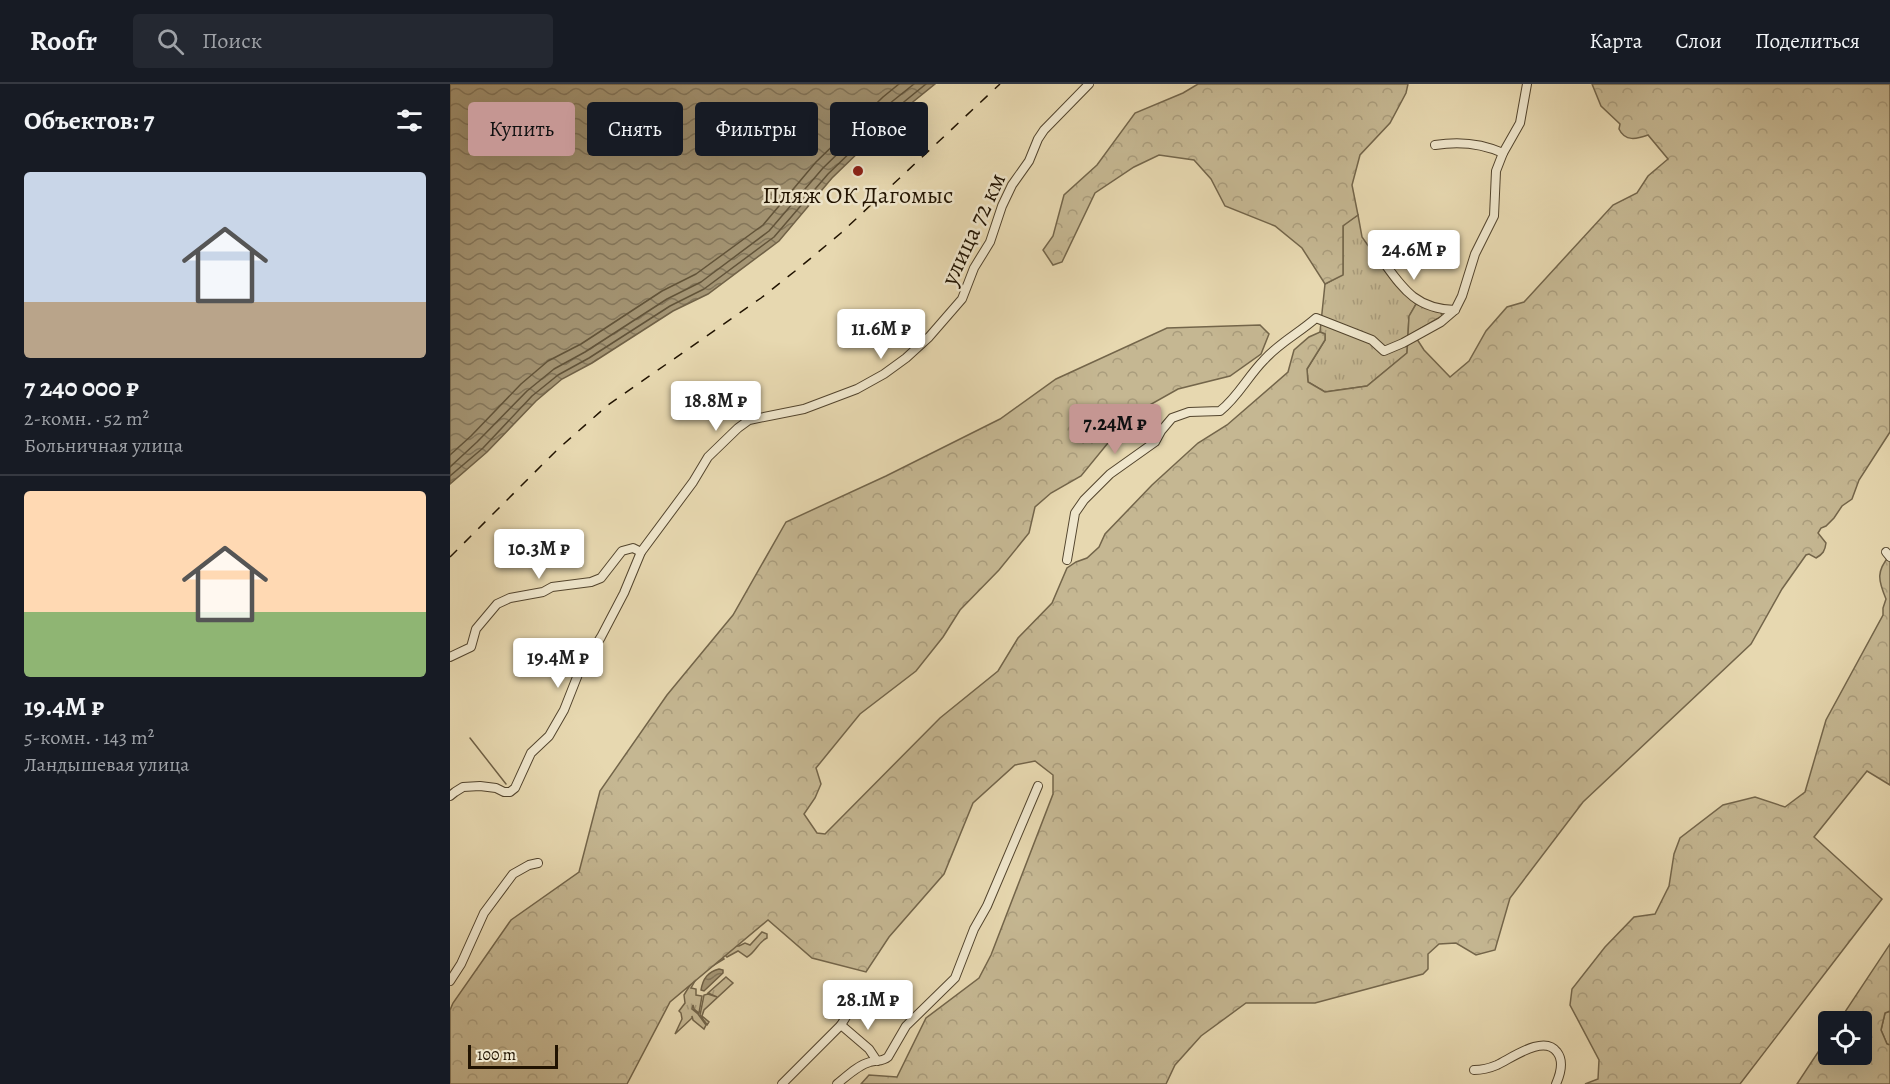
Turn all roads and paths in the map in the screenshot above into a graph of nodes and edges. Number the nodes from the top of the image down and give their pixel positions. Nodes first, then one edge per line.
1 (1089, 84) edge
2 (1527, 84) edge
3 (1435, 145) dead end
4 (1503, 153) junction
5 (1376, 252) dead end
6 (1455, 310) junction
7 (641, 552) junction
8 (1067, 560) dead end
9 (450, 657) edge
10 (1038, 786) dead end
11 (450, 796) edge
12 (538, 863) dead end
13 (450, 981) edge
14 (855, 1002) dead end
15 (841, 1025) junction
16 (877, 1061) junction
17 (1474, 1070) dead end
18 (782, 1084) edge
19 (837, 1084) edge
20 (1556, 1084) edge

1 - 7 street, улица 72 км
2 - 4 street
3 - 4 street
4 - 6 street
5 - 6 street
6 - 8 street
7 - 9 street
7 - 11 street, улица 72 км
10 - 16 street
12 - 13 street
14 - 15 street
15 - 16 street
15 - 18 street
16 - 19 street
17 - 20 street

